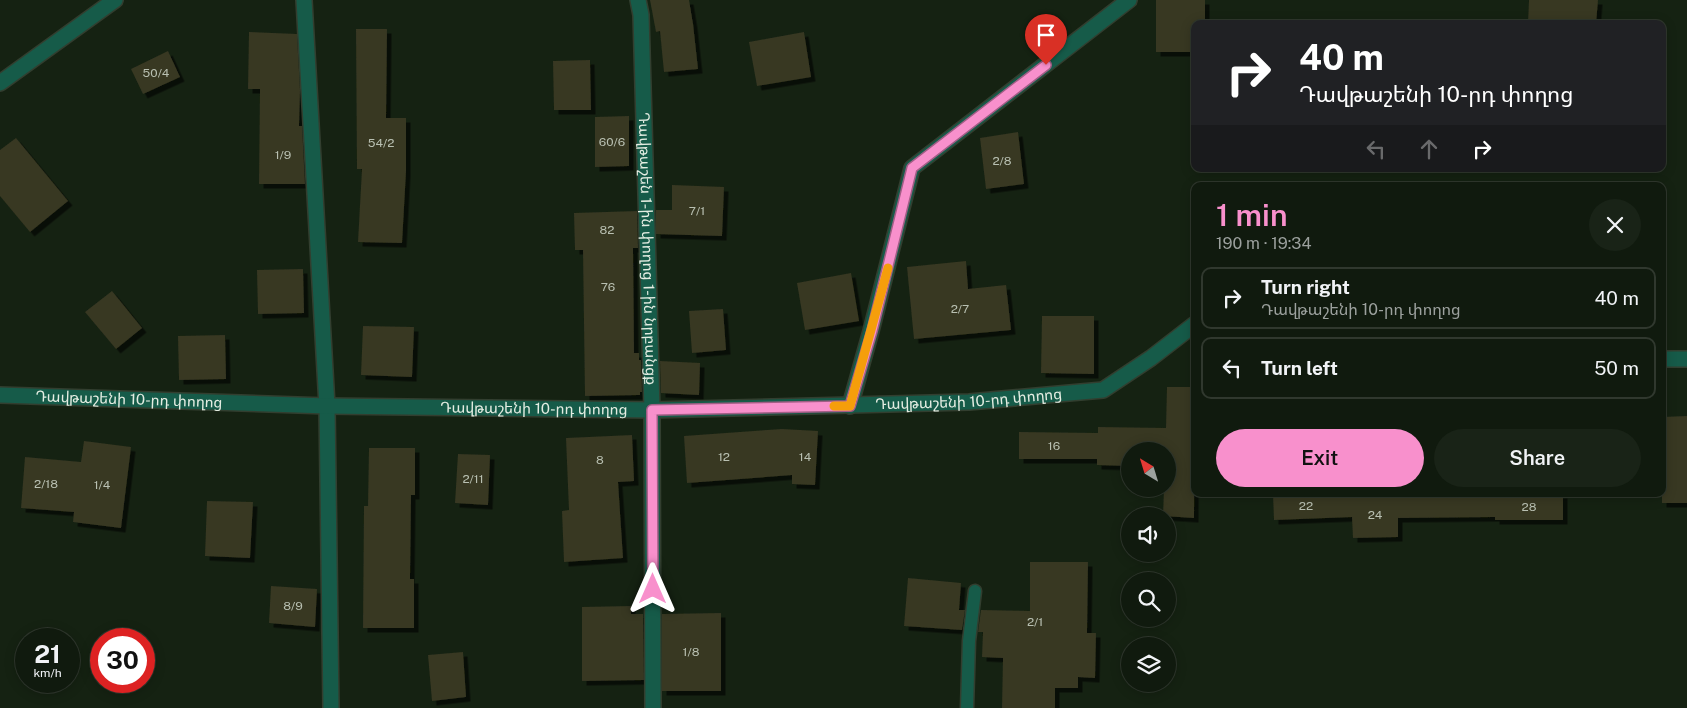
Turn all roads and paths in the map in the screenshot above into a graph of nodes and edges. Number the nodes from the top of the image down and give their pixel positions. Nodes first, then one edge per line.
1 (115, 0) edge
2 (304, 0) edge
3 (638, 0) edge
4 (1129, 0) edge
5 (0, 83) edge
6 (1191, 327) edge
7 (1666, 359) edge
8 (1687, 360) edge
9 (0, 395) edge
10 (327, 406) junction
11 (850, 406) junction
12 (652, 410) junction
13 (975, 591) dead end
14 (331, 708) edge
15 (654, 708) edge
16 (967, 708) edge

1 - 5 street
2 - 10 street
3 - 12 street, Դավթաշեն 1-ին փողոց 1-ին նրբանցք
4 - 11 street
6 - 11 street, Դավթաշենի 10-րդ փողոց
7 - 8 street
9 - 10 street, Դավթաշենի 10-րդ փողոց
10 - 12 street, Դավթաշենի 10-րդ փողոց
10 - 14 street
11 - 12 street, Դավթաշենի 10-րդ փողոց
12 - 15 street, Դավթաշեն 1-ին փողոց 1-ին նրբանցք
13 - 16 lane

